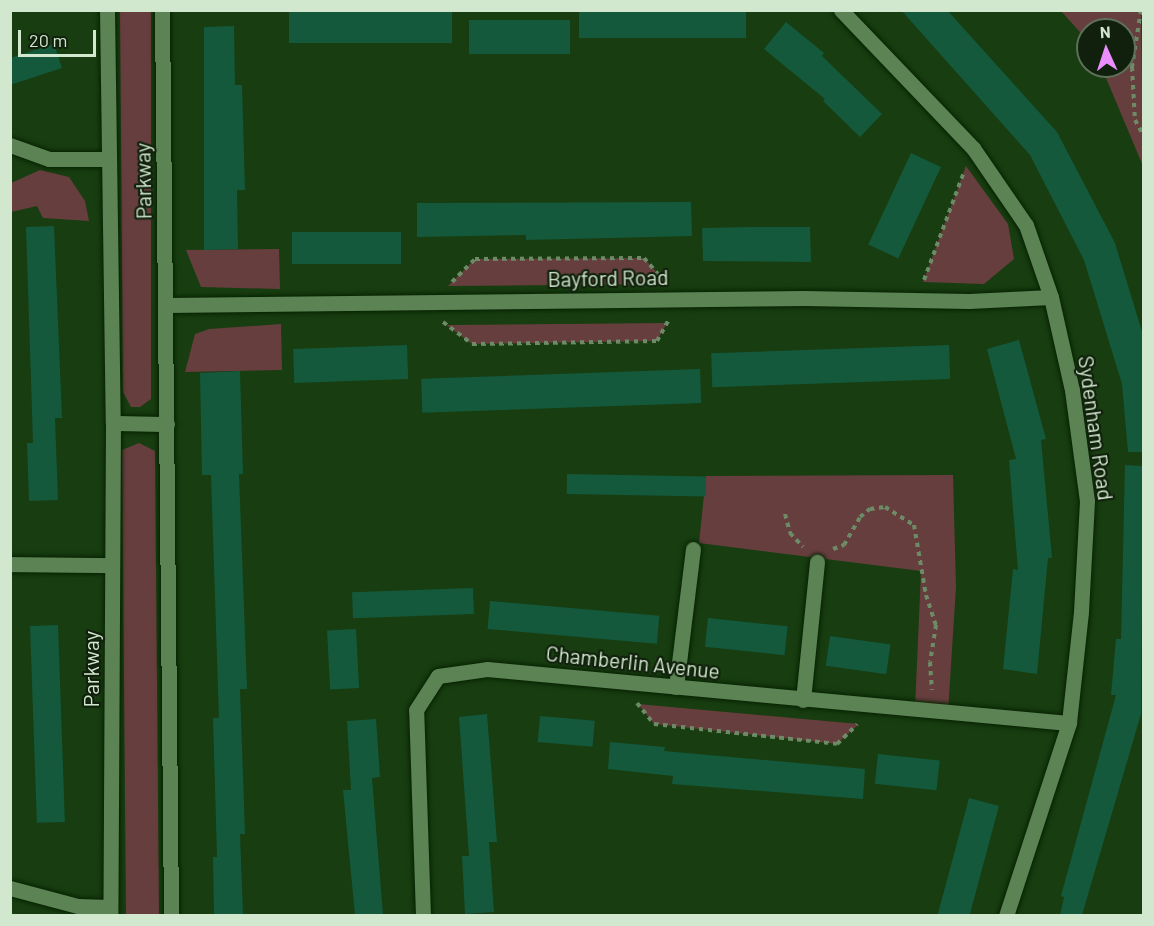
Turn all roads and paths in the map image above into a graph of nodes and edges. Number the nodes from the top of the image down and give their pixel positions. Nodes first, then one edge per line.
1 (107, 10) edge
2 (162, 10) edge
3 (841, 10) edge
4 (1141, 10) edge
5 (1143, 136) edge
6 (10, 145) edge
7 (973, 148) junction
8 (109, 159) junction
9 (1051, 297) junction
10 (680, 299) junction
11 (916, 300) junction
12 (423, 302) junction
13 (166, 305) junction
14 (114, 423) junction
15 (167, 424) junction
16 (785, 514) dead end
17 (693, 549) dead end
18 (817, 554) junction
19 (10, 564) edge
20 (112, 565) junction
21 (620, 681) junction
22 (676, 687) junction
23 (803, 700) junction
24 (878, 706) junction
25 (931, 711) junction
26 (1069, 723) junction
27 (10, 888) edge
28 (110, 911) edge
29 (171, 915) edge
30 (423, 915) edge
31 (1006, 915) edge

1 - 8 street, Parkway
2 - 13 street, Parkway
3 - 7 street, Sydenham Road
4 - 5 path
6 - 8 street
7 - 9 street, Sydenham Road
7 - 11 path
8 - 14 street, Parkway
9 - 11 street, Bayford Road
9 - 26 street, Sydenham Road
10 - 11 street, Bayford Road
10 - 12 street, Bayford Road
10 - 12 path
10 - 12 path
12 - 13 street, Bayford Road
13 - 15 street, Parkway
14 - 15 street
14 - 20 street, Parkway
15 - 29 street, Parkway
16 - 18 path
17 - 22 street
18 - 23 street
18 - 25 path
19 - 20 street
20 - 28 street, Parkway
21 - 22 street, Chamberlin Avenue
21 - 24 path
21 - 30 street, Chamberlin Avenue
22 - 23 street, Chamberlin Avenue
23 - 24 street, Chamberlin Avenue
24 - 25 street, Chamberlin Avenue
25 - 26 street, Chamberlin Avenue
26 - 31 street, Sydenham Road
27 - 28 street

